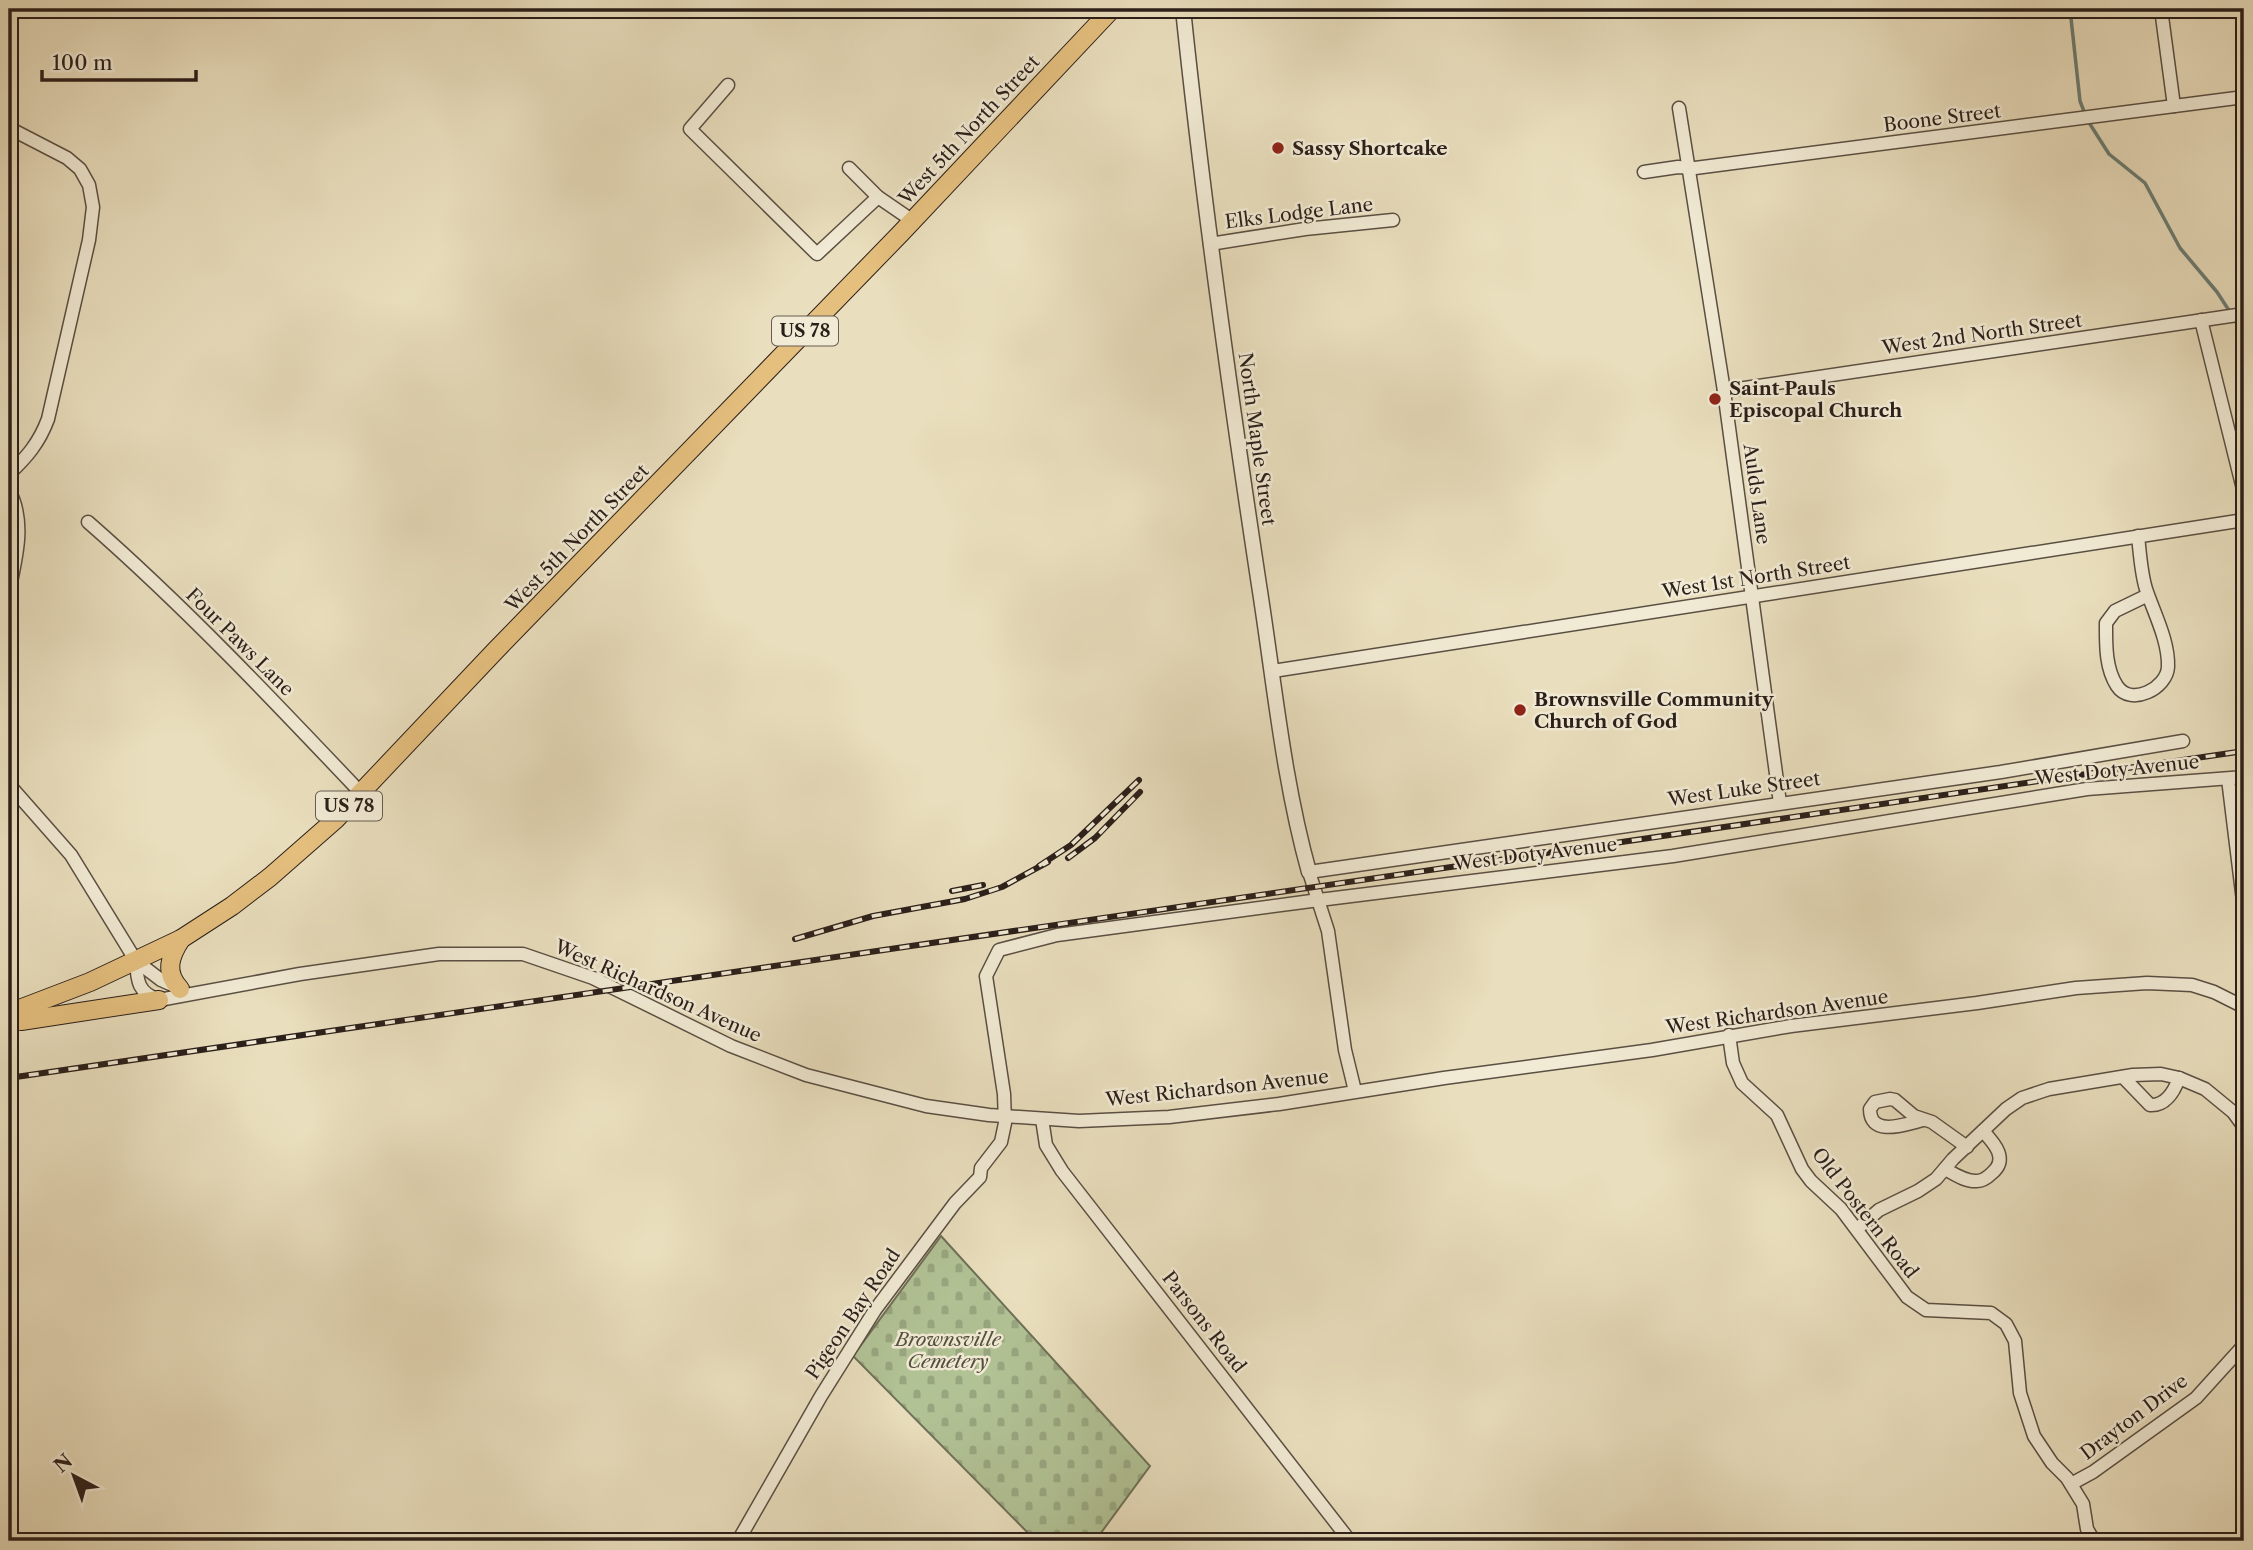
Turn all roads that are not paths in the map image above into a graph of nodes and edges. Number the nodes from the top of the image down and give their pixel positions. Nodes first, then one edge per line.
1 (1112, 9) edge
2 (1183, 9) edge
3 (2161, 9) edge
4 (728, 85) dead end
5 (2244, 97) edge
6 (2175, 106) junction
7 (1679, 108) dead end
8 (9, 128) edge
9 (1688, 166) junction
10 (849, 168) dead end
11 (1644, 172) dead end
12 (878, 197) junction
13 (913, 220) junction
14 (1393, 220) dead end
15 (1210, 244) junction
16 (2244, 314) edge
17 (2201, 320) junction
18 (1724, 391) junction
19 (9, 474) edge
20 (9, 490) edge
21 (2244, 493) edge
22 (2244, 520) edge
23 (88, 522) dead end
24 (2138, 536) junction
25 (9, 591) edge
26 (2148, 595) junction
27 (1752, 597) junction
28 (1273, 671) junction
29 (2183, 741) dead end
30 (2244, 777) edge
31 (2228, 779) junction
32 (9, 781) edge
33 (361, 793) junction
34 (1780, 803) junction
35 (1309, 872) junction
36 (1319, 900) junction
37 (2244, 909) edge
38 (181, 939) junction
39 (136, 961) junction
40 (180, 989) junction
41 (214, 989) junction
42 (2244, 993) edge
43 (159, 1000) junction
44 (2239, 1004) edge
45 (9, 1013) edge
46 (9, 1019) edge
47 (1729, 1035) junction
48 (2123, 1077) junction
49 (2179, 1078) junction
50 (1355, 1091) junction
51 (1005, 1116) junction
52 (1042, 1119) junction
53 (1923, 1120) dead end
54 (2243, 1122) edge
55 (1983, 1131) junction
56 (1967, 1147) junction
57 (1945, 1170) junction
58 (1857, 1229) junction
59 (2244, 1345) edge
60 (2071, 1484) junction
61 (738, 1541) edge
62 (1350, 1541) edge
63 (2094, 1541) edge

1 - 13 main road, West 5th North Street / US 78
2 - 15 street, North Maple Street
3 - 6 street
4 - 12 street
5 - 6 street, Boone Street
6 - 9 street, Boone Street
7 - 9 street, Aulds Lane
8 - 19 street
9 - 11 street, Boone Street
9 - 18 street, Aulds Lane
10 - 12 street
12 - 13 street
13 - 33 main road, West 5th North Street / US 78
14 - 15 street, Elks Lodge Lane
15 - 28 street, North Maple Street
16 - 17 street, West 2nd North Street
17 - 18 street, West 2nd North Street
17 - 21 street
18 - 27 street, Aulds Lane
20 - 25 street
22 - 24 street, West 1st North Street
23 - 33 street, Four Paws Lane
24 - 26 street
24 - 27 street, West 1st North Street
26 - 26 street
27 - 28 street, West 1st North Street
27 - 34 street, Aulds Lane
28 - 35 street, North Maple Street
29 - 34 street, West Luke Street
30 - 31 street, West Doty Avenue
31 - 36 street, West Doty Avenue
31 - 37 street
32 - 39 street
33 - 38 main road, West 5th North Street / US 78
34 - 35 street, West Luke Street
35 - 36 street
36 - 50 street
36 - 51 street, West Doty Avenue
38 - 39 main road, West 5th North Street / US 78
38 - 40 main road
39 - 40 street
39 - 43 street
39 - 45 main road, West 5th North Street / US 78
40 - 41 street, West Richardson Avenue
41 - 43 street, West Richardson Avenue
41 - 51 street, West Richardson Avenue
42 - 44 street
43 - 46 main road
44 - 47 street, West Richardson Avenue
47 - 50 street, West Richardson Avenue
47 - 58 street, Old Postern Road
48 - 49 street
48 - 49 street
48 - 55 street
49 - 54 street
50 - 52 street, West Richardson Avenue
51 - 52 street, West Richardson Avenue
51 - 61 street, Pigeon Bay Road
52 - 62 street, Parsons Road
53 - 56 street
55 - 56 street
55 - 57 street
56 - 57 street
57 - 58 street
58 - 60 street, Old Postern Road
59 - 60 street, Drayton Drive
60 - 63 street, Old Postern Road

